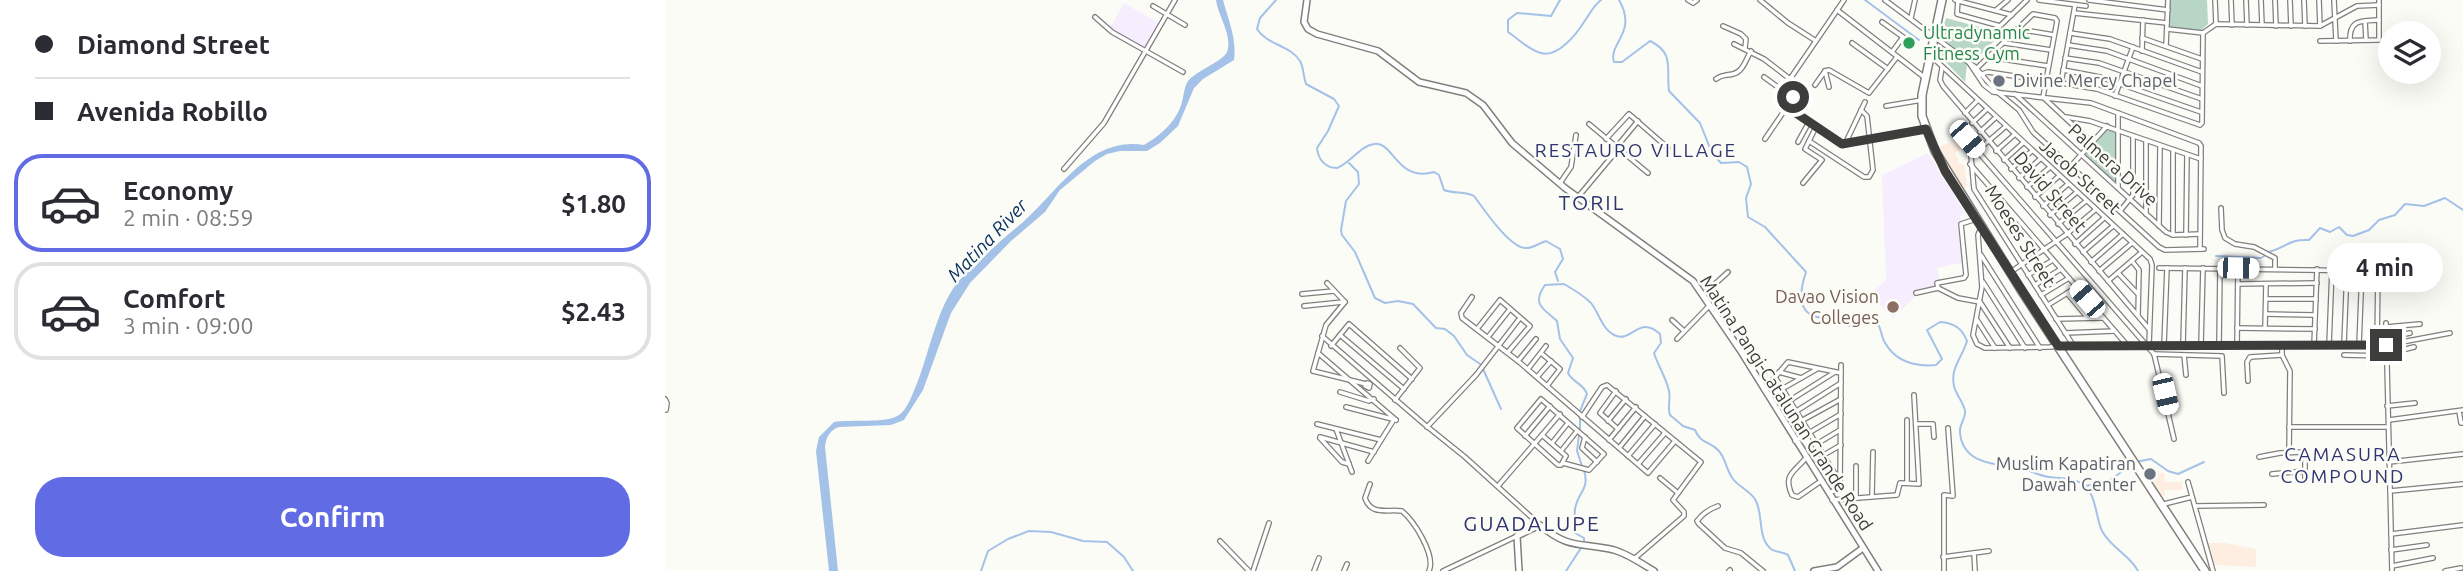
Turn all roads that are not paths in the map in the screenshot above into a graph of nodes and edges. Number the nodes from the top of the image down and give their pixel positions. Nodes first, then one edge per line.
1 (1175, 0) edge
2 (1307, 0) edge
3 (1688, 0) edge
4 (1697, 0) edge
5 (1760, 0) edge
6 (1844, 0) edge
7 (1916, 0) edge
8 (1942, 0) edge
9 (1955, 0) edge
10 (2008, 0) edge
11 (2028, 0) edge
12 (2039, 0) edge
13 (2088, 0) edge
14 (2168, 0) edge
15 (2215, 0) edge
16 (2231, 0) edge
17 (2246, 0) edge
18 (2261, 0) edge
19 (2275, 0) edge
20 (2290, 0) edge
21 (2304, 0) edge
22 (2319, 0) edge
23 (2334, 0) edge
24 (2349, 0) edge
25 (1889, 1) edge
26 (2379, 2) edge
27 (2364, 3) edge
28 (2075, 5) junction
29 (1153, 6) dead end
30 (2086, 6) junction
31 (2349, 9) junction
32 (1837, 10) junction
33 (2168, 10) junction
34 (1996, 11) junction
35 (2074, 13) junction
36 (2084, 14) junction
37 (1167, 15) junction
38 (2012, 15) junction
39 (1095, 17) dead end
40 (1911, 18) junction
41 (2334, 18) junction
42 (2143, 20) junction
43 (2379, 20) junction
44 (2365, 21) junction
45 (1882, 22) dead end
46 (2167, 23) junction
47 (2216, 24) junction
48 (1185, 25) dead end
49 (2232, 25) junction
50 (2247, 25) junction
51 (2262, 25) junction
52 (1723, 26) dead end
53 (2276, 26) junction
54 (2291, 26) junction
55 (2305, 26) junction
56 (2320, 26) junction
57 (2017, 29) junction
58 (2167, 29) junction
59 (2070, 33) junction
60 (2203, 33) junction
61 (1934, 34) junction
62 (2054, 35) junction
63 (2142, 38) junction
64 (2366, 40) junction
65 (1816, 41) junction
66 (2320, 41) dead end
67 (2336, 41) junction
68 (2350, 41) junction
69 (1852, 43) dead end
70 (2003, 43) junction
71 (1734, 44) dead end
72 (2068, 45) junction
73 (2166, 46) junction
74 (2133, 47) junction
75 (1745, 48) junction
76 (2051, 50) junction
77 (1146, 51) junction
78 (1751, 51) junction
79 (2142, 51) junction
80 (1892, 52) junction
81 (1929, 55) junction
82 (1897, 57) junction
83 (1989, 57) junction
84 (2065, 58) junction
85 (2129, 59) junction
86 (2202, 59) junction
87 (1982, 63) junction
88 (1970, 64) junction
89 (2048, 66) junction
90 (1942, 68) junction
91 (1888, 69) junction
92 (1976, 69) junction
93 (2063, 70) junction
94 (1825, 71) junction
95 (2124, 71) junction
96 (1183, 72) dead end
97 (2202, 72) junction
98 (1980, 74) junction
99 (1764, 77) dead end
100 (1924, 77) junction
101 (1716, 79) dead end
102 (1790, 79) junction
103 (2046, 81) junction
104 (2119, 84) junction
105 (1815, 85) dead end
106 (2202, 86) junction
107 (1829, 87) dead end
108 (1786, 91) junction
109 (1997, 92) junction
110 (2015, 94) junction
111 (2115, 96) junction
112 (2043, 97) junction
113 (2202, 99) junction
114 (1921, 100) junction
115 (1865, 102) dead end
116 (1977, 102) junction
117 (1886, 106) dead end
118 (1787, 107) junction
119 (1861, 110) junction
120 (1986, 110) junction
121 (1965, 113) junction
122 (2118, 113) junction
123 (2202, 113) junction
124 (2063, 117) junction
125 (1995, 118) junction
126 (1638, 121) junction
127 (1809, 122) junction
128 (1972, 123) junction
129 (1589, 124) dead end
130 (1816, 127) junction
131 (2005, 127) junction
132 (2107, 127) junction
133 (1926, 129) junction
134 (2118, 131) junction
135 (1980, 132) junction
136 (1576, 135) dead end
137 (2014, 135) junction
138 (2133, 136) junction
139 (1606, 139) junction
140 (1765, 139) dead end
141 (1967, 139) dead end
142 (1870, 140) junction
143 (1809, 141) junction
144 (1987, 141) junction
145 (2146, 141) junction
146 (1798, 142) dead end
147 (2023, 143) junction
148 (2092, 143) junction
149 (1845, 144) junction
150 (2160, 146) junction
151 (1617, 148) junction
152 (1668, 148) dead end
153 (1977, 150) junction
154 (2173, 150) junction
155 (1996, 151) junction
156 (2032, 151) junction
157 (2081, 155) junction
158 (2187, 155) junction
159 (2040, 159) junction
160 (2201, 159) junction
161 (2004, 160) junction
162 (1970, 164) junction
163 (2049, 167) junction
164 (2070, 167) junction
165 (1064, 169) dead end
166 (2011, 169) junction
167 (1648, 173) dead end
168 (2059, 176) junction
169 (2019, 178) junction
170 (1560, 183) junction
171 (1803, 183) dead end
172 (2068, 184) junction
173 (2027, 187) junction
174 (2118, 188) junction
175 (2077, 192) junction
176 (1578, 197) junction
177 (2035, 197) junction
178 (2130, 200) junction
179 (2086, 201) junction
180 (2043, 205) junction
181 (2221, 208) dead end
182 (2095, 210) junction
183 (2120, 211) junction
184 (2145, 214) junction
185 (2050, 215) junction
186 (2104, 218) junction
187 (1976, 219) junction
188 (2058, 224) junction
189 (2113, 226) junction
190 (2159, 226) junction
191 (1981, 227) junction
192 (2067, 234) junction
193 (2123, 234) junction
194 (2186, 234) junction
195 (2200, 234) junction
196 (2173, 235) junction
197 (2056, 242) junction
198 (2132, 243) junction
199 (2075, 244) junction
200 (2045, 250) junction
201 (1979, 252) junction
202 (2083, 252) junction
203 (2142, 252) junction
204 (2053, 260) junction
205 (2132, 261) junction
206 (2091, 262) junction
207 (2022, 265) junction
208 (2159, 268) dead end
209 (2167, 268) junction
210 (2185, 268) junction
211 (2203, 268) junction
212 (2220, 268) junction
213 (2238, 268) junction
214 (2274, 268) junction
215 (2061, 269) junction
216 (2317, 269) junction
217 (2332, 269) junction
218 (2347, 270) junction
219 (2362, 270) junction
220 (2099, 271) junction
221 (1728, 272) dead end
222 (2010, 272) junction
223 (2118, 272) junction
224 (2028, 275) junction
225 (2069, 278) junction
226 (1982, 281) junction
227 (2108, 281) junction
228 (1327, 283) dead end
229 (2317, 283) junction
230 (2238, 284) junction
231 (2266, 284) junction
232 (2035, 285) junction
233 (2077, 287) junction
234 (1938, 288) junction
235 (1334, 291) junction
236 (1302, 293) dead end
237 (1916, 293) dead end
238 (2067, 293) junction
239 (1703, 295) junction
240 (2041, 295) junction
241 (2138, 295) junction
242 (1472, 297) dead end
243 (2266, 299) junction
244 (2316, 299) junction
245 (1345, 302) junction
246 (1980, 302) junction
247 (1710, 305) junction
248 (2047, 305) junction
249 (1304, 306) dead end
250 (1510, 309) junction
251 (2266, 314) junction
252 (2315, 315) junction
253 (2138, 316) junction
254 (1520, 318) junction
255 (2088, 318) junction
256 (2103, 318) junction
257 (1976, 319) junction
258 (2056, 319) junction
259 (1672, 320) dead end
260 (2420, 324) dead end
261 (2237, 328) junction
262 (2265, 328) junction
263 (1477, 329) junction
264 (2315, 329) junction
265 (2150, 330) junction
266 (1684, 331) junction
267 (2114, 331) junction
268 (2065, 333) junction
269 (2410, 333) dead end
270 (2451, 333) dead end
271 (1340, 335) junction
272 (1322, 336) junction
273 (1488, 337) junction
274 (1536, 338) dead end
275 (2386, 338) junction
276 (1677, 339) dead end
277 (1498, 345) junction
278 (2073, 345) junction
279 (2127, 345) junction
280 (2147, 345) junction
281 (2164, 345) junction
282 (2183, 345) junction
283 (2201, 345) junction
284 (2219, 345) junction
285 (2237, 345) junction
286 (2282, 345) junction
287 (2314, 345) junction
288 (2329, 345) junction
289 (2344, 345) junction
290 (2359, 345) junction
291 (2377, 345) junction
292 (2386, 345) junction
293 (1331, 346) junction
294 (1546, 346) dead end
295 (2058, 346) junction
296 (2414, 347) dead end
297 (1399, 348) dead end
298 (1995, 348) junction
299 (2010, 348) junction
300 (2025, 348) junction
301 (2040, 348) junction
302 (1318, 352) junction
303 (1508, 352) junction
304 (1541, 353) junction
305 (2154, 354) junction
306 (2184, 355) junction
307 (2281, 355) junction
308 (2344, 355) dead end
309 (2386, 355) junction
310 (1518, 360) junction
311 (1551, 361) junction
312 (1841, 365) dead end
313 (1818, 368) junction
314 (1528, 369) junction
315 (1779, 372) junction
316 (1838, 372) junction
317 (2186, 375) dead end
318 (1538, 377) junction
319 (1775, 377) junction
320 (1801, 378) junction
321 (1412, 379) junction
322 (1351, 380) junction
323 (2248, 381) dead end
324 (1841, 383) junction
325 (1355, 384) junction
326 (1369, 384) junction
327 (1547, 386) junction
328 (1404, 389) junction
329 (1782, 389) junction
330 (1764, 390) junction
331 (1616, 391) junction
332 (1340, 392) dead end
333 (2224, 393) dead end
334 (1914, 395) dead end
335 (1841, 398) junction
336 (665, 399) edge
337 (1626, 399) junction
338 (1374, 400) junction
339 (1395, 400) junction
340 (1789, 401) junction
341 (2415, 403) dead end
342 (1550, 406) junction
343 (2388, 406) junction
344 (1636, 407) junction
345 (1346, 408) dead end
346 (666, 410) edge
347 (2461, 410) edge
348 (1795, 412) junction
349 (1560, 414) junction
350 (1841, 414) junction
351 (1582, 416) junction
352 (1645, 416) junction
353 (1907, 420) dead end
354 (2388, 420) junction
355 (1393, 421) junction
356 (1608, 421) junction
357 (1801, 421) junction
358 (1569, 423) junction
359 (2463, 423) edge
360 (1317, 424) dead end
361 (1655, 424) junction
362 (1916, 424) junction
363 (1427, 427) junction
364 (2289, 427) junction
365 (2388, 427) junction
366 (1948, 428) dead end
367 (1336, 429) junction
368 (1618, 429) junction
369 (1841, 430) junction
370 (1577, 431) junction
371 (1665, 433) junction
372 (1808, 433) junction
373 (1542, 435) junction
374 (1525, 436) junction
375 (1585, 437) junction
376 (1934, 437) dead end
377 (2173, 439) dead end
378 (1381, 440) junction
379 (1609, 440) junction
380 (1675, 441) junction
381 (1795, 441) junction
382 (1341, 443) junction
383 (1552, 443) junction
384 (1534, 444) junction
385 (1815, 445) junction
386 (1841, 445) junction
387 (1619, 448) junction
388 (1561, 451) junction
389 (1374, 452) junction
390 (1873, 452) dead end
391 (2289, 452) junction
392 (2463, 454) edge
393 (1628, 456) junction
394 (1822, 456) junction
395 (2259, 457) dead end
396 (1806, 458) junction
397 (1368, 461) dead end
398 (1597, 462) junction
399 (2389, 462) junction
400 (1563, 463) junction
401 (1349, 464) junction
402 (1638, 464) junction
403 (1856, 466) dead end
404 (2305, 471) junction
405 (1352, 472) dead end
406 (2272, 474) dead end
407 (1660, 478) dead end
408 (2305, 479) dead end
409 (1821, 481) junction
410 (1840, 482) junction
411 (2188, 482) dead end
412 (1907, 483) junction
413 (1370, 484) dead end
414 (2463, 484) edge
415 (1498, 486) junction
416 (2390, 491) junction
417 (1828, 492) junction
418 (1678, 493) junction
419 (1872, 496) junction
420 (1856, 497) junction
421 (2192, 497) junction
422 (1832, 500) junction
423 (2162, 505) junction
424 (2264, 505) dead end
425 (1718, 506) dead end
426 (2195, 506) junction
427 (1269, 523) dead end
428 (1540, 525) junction
429 (2463, 525) edge
430 (2391, 534) junction
431 (1517, 536) junction
432 (1220, 541) dead end
433 (2427, 545) dead end
434 (1863, 548) junction
435 (2391, 550) junction
436 (1989, 551) dead end
437 (1974, 553) junction
438 (1943, 557) junction
439 (1319, 558) dead end
440 (2433, 558) dead end
441 (1634, 559) junction
442 (1347, 564) dead end
443 (2392, 568) edge
444 (2461, 568) dead end
445 (1251, 571) edge
446 (1314, 571) edge
447 (1344, 571) edge
448 (1429, 571) edge
449 (1443, 571) edge
450 (1519, 571) edge
451 (1654, 571) edge
452 (1763, 571) edge
453 (1814, 571) edge
454 (1878, 571) edge
455 (1944, 571) edge
456 (1975, 571) edge
457 (2206, 571) edge
458 (2213, 571) edge
459 (2448, 571) edge

1 - 37 street
2 - 170 street, Matina Pangi-Catalunan Grande Road
3 - 4 street
5 - 65 street
6 - 32 street
7 - 40 street
8 - 61 main road
9 - 34 street
9 - 38 street
10 - 34 street
11 - 38 street
12 - 28 street
13 - 30 street
13 - 33 street
14 - 33 street
15 - 47 street
16 - 49 street
17 - 50 street
18 - 51 street
19 - 53 street
20 - 54 street
21 - 55 street
22 - 56 street
23 - 41 street
24 - 31 street
25 - 40 street
26 - 27 street
26 - 43 street
27 - 31 street
28 - 30 street
28 - 35 street
29 - 37 street
30 - 36 street
31 - 41 street
32 - 65 street
32 - 80 street
33 - 46 street
34 - 38 street
35 - 36 street
35 - 59 street
36 - 42 street
37 - 48 street
37 - 77 street
39 - 77 street
40 - 61 street
41 - 56 street
41 - 67 street
42 - 46 street
42 - 63 street
43 - 44 street
43 - 64 street
44 - 64 street
44 - 68 street
45 - 80 street
46 - 58 street
47 - 49 street
47 - 60 street
49 - 50 street
50 - 51 street
51 - 53 street
52 - 75 street
53 - 54 street
54 - 55 street
55 - 56 street
57 - 62 street
57 - 62 street
57 - 70 street
58 - 60 street
58 - 73 street
59 - 72 street
59 - 74 street
60 - 86 street
61 - 81 main road
61 - 88 street
62 - 76 street
63 - 73 street
63 - 79 street
64 - 68 street
65 - 102 street
66 - 67 street
67 - 68 street
69 - 91 street
70 - 76 street
70 - 83 street
71 - 75 street
72 - 84 street
72 - 85 street
73 - 86 street
74 - 79 street
74 - 85 street
75 - 78 street
76 - 89 street
77 - 96 street
77 - 165 street
78 - 101 street
78 - 102 street
79 - 97 street
80 - 82 street
81 - 90 street, Jacob Street
81 - 100 main road
82 - 91 street
82 - 100 street
83 - 87 street
83 - 89 street
84 - 93 street
84 - 95 street
85 - 95 street
85 - 106 street
86 - 97 street
87 - 92 street
87 - 98 street
88 - 92 street
88 - 98 street
89 - 103 street
90 - 116 street, Jacob Street
90 - 121 street, David Street
91 - 94 street
92 - 98 street
93 - 104 street
93 - 111 street
94 - 105 street
94 - 107 street
95 - 104 street
95 - 113 street
97 - 106 street
98 - 103 street
98 - 109 street
99 - 108 street
100 - 114 main road
102 - 108 street
103 - 112 street
104 - 111 street
104 - 123 street
106 - 113 street
108 - 118 street
109 - 110 street
109 - 164 street
110 - 112 street
110 - 157 street, Palmera Drive
111 - 123 street
112 - 122 street
112 - 124 street
113 - 123 street
114 - 117 street
114 - 133 main road
115 - 119 street
116 - 120 street, Jacob Street
116 - 121 street
118 - 127 street
118 - 140 street
119 - 142 street
119 - 149 street
120 - 125 street, Jacob Street
120 - 128 street
121 - 128 street, David Street
122 - 134 street
122 - 160 street
124 - 132 street
124 - 148 street
125 - 131 street, Jacob Street
125 - 135 street
126 - 139 street
126 - 151 street
126 - 152 street
127 - 130 street
127 - 146 street
128 - 135 street, David Street
129 - 139 street
130 - 143 street
130 - 149 street
131 - 137 street, Jacob Street
131 - 144 street
132 - 134 street
132 - 148 street
133 - 142 street
133 - 187 main road
134 - 138 street
134 - 174 street
135 - 144 street, David Street
136 - 170 street
137 - 147 street, Jacob Street
137 - 155 street
138 - 145 street
138 - 178 street
139 - 151 street
141 - 153 street
142 - 143 street
142 - 149 street
143 - 171 street
144 - 153 street
144 - 155 street, David Street
145 - 150 street
145 - 184 street
147 - 156 street, Jacob Street
147 - 161 street
148 - 157 street
150 - 154 street
150 - 190 street
151 - 167 street
151 - 176 street
153 - 162 street
153 - 197 street
154 - 158 street
154 - 196 street
155 - 161 street, David Street
156 - 159 street, Jacob Street
156 - 166 street
157 - 164 street
157 - 174 street, Palmera Drive
158 - 160 street
158 - 194 street
159 - 163 street, Jacob Street
159 - 169 street
160 - 195 street
161 - 166 street, David Street
162 - 200 street
162 - 207 street, Moeses Street
163 - 168 street, Jacob Street
163 - 173 street
164 - 183 street
166 - 169 street, David Street
168 - 172 street, Jacob Street
168 - 177 street
169 - 173 street, David Street
170 - 176 street, Matina Pangi-Catalunan Grande Road
172 - 175 street, Jacob Street
172 - 180 street
173 - 177 street, David Street
174 - 178 street, Palmera Drive
175 - 179 street, Jacob Street
175 - 185 street
176 - 239 street, Matina Pangi-Catalunan Grande Road
177 - 180 street, David Street
178 - 183 street
178 - 184 street, Palmera Drive
179 - 182 street, Jacob Street
179 - 188 street
180 - 185 street, David Street
181 - 214 street
182 - 186 street, Jacob Street
182 - 192 street
183 - 195 street
184 - 190 street, Palmera Drive
185 - 188 street, David Street
186 - 189 street, Jacob Street
186 - 199 street
187 - 191 main road
187 - 234 street
188 - 192 street, David Street
189 - 193 street, Jacob Street
189 - 202 street
190 - 196 street, Palmera Drive
191 - 201 street
191 - 222 main road
192 - 197 street
192 - 199 street, David Street
193 - 198 street, Jacob Street
193 - 206 street
194 - 195 street
194 - 196 street
197 - 200 street
197 - 280 street
198 - 203 street, Jacob Street
198 - 220 street
199 - 202 street, David Street
200 - 204 street
200 - 207 street
201 - 226 street
201 - 301 street
202 - 206 street, David Street
203 - 205 street
203 - 265 street
204 - 215 street
204 - 224 street
205 - 223 street
205 - 241 street
206 - 220 street, David Street
207 - 222 street
207 - 224 street, Moeses Street
208 - 209 street
209 - 210 street
209 - 281 street
210 - 211 street
210 - 282 street
211 - 212 street
211 - 283 street
212 - 213 street
212 - 284 street
213 - 214 street
213 - 230 street
214 - 216 street
215 - 225 street
215 - 232 street
216 - 217 street
216 - 229 street
217 - 218 street
217 - 288 street
218 - 219 street
218 - 289 street
219 - 290 street
219 - 291 street
220 - 227 street, David Street
221 - 239 street
222 - 295 main road
223 - 227 street
223 - 241 street
224 - 232 street, Moeses Street
225 - 233 street
225 - 240 street
226 - 246 street
226 - 300 street
227 - 253 street, David Street
228 - 235 street
229 - 231 street
229 - 244 street
230 - 231 street
230 - 261 street
231 - 243 street
232 - 240 street, Moeses Street
233 - 238 street
233 - 256 street
234 - 237 street
234 - 246 street
235 - 236 street
235 - 245 street
238 - 248 street
238 - 255 street
239 - 247 street, Matina Pangi-Catalunan Grande Road
240 - 248 street, Moeses Street
241 - 253 street
242 - 263 street
243 - 244 street
243 - 251 street
244 - 252 street
245 - 249 street
245 - 272 street
246 - 257 street
246 - 299 street
247 - 266 street
247 - 330 street, Matina Pangi-Catalunan Grande Road
248 - 258 street, Moeses Street
250 - 254 street
250 - 263 street
250 - 273 street
251 - 252 street
251 - 262 street
252 - 264 street
253 - 265 street, David Street
254 - 277 street
254 - 303 street
255 - 256 street
255 - 258 street
256 - 267 street
257 - 298 street
257 - 298 street
258 - 268 street, Moeses Street
259 - 266 street
260 - 275 street
261 - 262 street
261 - 285 street
262 - 264 street
263 - 273 street
264 - 287 street
265 - 280 street
266 - 276 street
267 - 268 street
267 - 279 street
268 - 278 street, Moeses Street
269 - 275 street
270 - 292 street
271 - 293 street
271 - 321 street
271 - 328 street
272 - 293 street
272 - 302 street
273 - 277 street
274 - 310 street
275 - 292 street
277 - 303 street
277 - 363 street
278 - 279 street
278 - 295 street
279 - 280 street
280 - 281 street
280 - 305 street
281 - 282 street
282 - 283 street
283 - 284 street
284 - 285 street
285 - 286 street
286 - 287 street
286 - 307 street
287 - 288 street
288 - 289 street
289 - 290 street
290 - 291 street
291 - 292 street
292 - 309 street
293 - 326 street
294 - 304 street
295 - 301 street
295 - 423 main road
296 - 309 street
297 - 321 street
298 - 299 street
299 - 300 street
300 - 301 street
302 - 322 street
302 - 322 street
303 - 310 street
304 - 311 street
304 - 314 street
305 - 306 street
305 - 377 street
306 - 317 street
306 - 333 street
307 - 323 street
307 - 364 street
308 - 309 street
309 - 343 street
310 - 314 street
311 - 318 street
311 - 327 street
312 - 316 street
313 - 315 street
313 - 316 street
313 - 320 street
314 - 318 street
315 - 319 street
315 - 320 street
316 - 324 street
316 - 340 street
318 - 327 street
319 - 329 street
319 - 330 street
320 - 329 street
321 - 328 street
322 - 325 street
322 - 326 street
324 - 335 street
324 - 348 street
325 - 326 street
325 - 338 street
326 - 339 street
327 - 351 street
328 - 339 street
329 - 340 street
330 - 381 street, Matina Pangi-Catalunan Grande Road
331 - 337 street
331 - 351 street
331 - 356 street
332 - 338 street
334 - 362 street
335 - 350 street
335 - 357 street
336 - 346 street
337 - 344 street
337 - 356 street
338 - 355 street
339 - 363 street
340 - 348 street
341 - 343 street
342 - 349 street
342 - 374 street
342 - 374 street
343 - 354 street
344 - 352 street
344 - 368 street
345 - 355 street
347 - 354 street
347 - 359 street
348 - 357 street
349 - 358 street
349 - 373 street
350 - 369 street
350 - 372 street
351 - 379 street
352 - 361 street
352 - 387 street
353 - 412 street
354 - 365 street
355 - 378 street
356 - 368 street
357 - 372 street
358 - 370 street
358 - 383 street
360 - 367 street
361 - 371 street
361 - 393 street
362 - 376 street
362 - 412 street
363 - 415 street
364 - 365 street
364 - 391 street
365 - 399 street
366 - 438 street
367 - 378 street
367 - 382 street
368 - 379 street
369 - 385 street
369 - 386 street
370 - 375 street
370 - 388 street
371 - 380 street
371 - 402 street
372 - 381 street
372 - 385 street
373 - 383 street
373 - 384 street
374 - 384 street
375 - 398 street
375 - 398 street
378 - 389 street
379 - 387 street
380 - 402 street
380 - 418 street
381 - 396 street, Matina Pangi-Catalunan Grande Road
382 - 389 street
382 - 401 street
382 - 401 street
383 - 388 street
384 - 400 street
384 - 415 street
385 - 394 street
386 - 394 street
386 - 410 street
387 - 393 street
388 - 400 street
389 - 397 street
390 - 419 street
391 - 395 street
391 - 404 street
392 - 399 street
393 - 402 street
394 - 410 street
396 - 409 street, Matina Pangi-Catalunan Grande Road
396 - 409 street
398 - 400 street
399 - 416 street
401 - 405 street
403 - 420 street
404 - 406 street
404 - 408 street
407 - 418 street
409 - 417 street, Matina Pangi-Catalunan Grande Road
410 - 417 street
411 - 421 street
412 - 419 street
413 - 448 street
414 - 416 street
415 - 428 street
416 - 430 street
417 - 422 street, Matina Pangi-Catalunan Grande Road
418 - 441 street
419 - 420 street
420 - 422 street
421 - 423 street
421 - 426 street
422 - 434 street, Matina Pangi-Catalunan Grande Road
423 - 457 main road
424 - 426 street
425 - 452 street
426 - 458 street
427 - 445 street
428 - 431 street
428 - 441 street
429 - 430 street
430 - 435 street
431 - 449 street
431 - 450 street
432 - 445 street
433 - 435 street
434 - 453 street
434 - 454 street, Matina Pangi-Catalunan Grande Road
435 - 443 street
436 - 437 street
437 - 438 street
437 - 456 street
438 - 455 street
439 - 446 street
440 - 443 street
441 - 451 street
442 - 447 street
444 - 459 street

